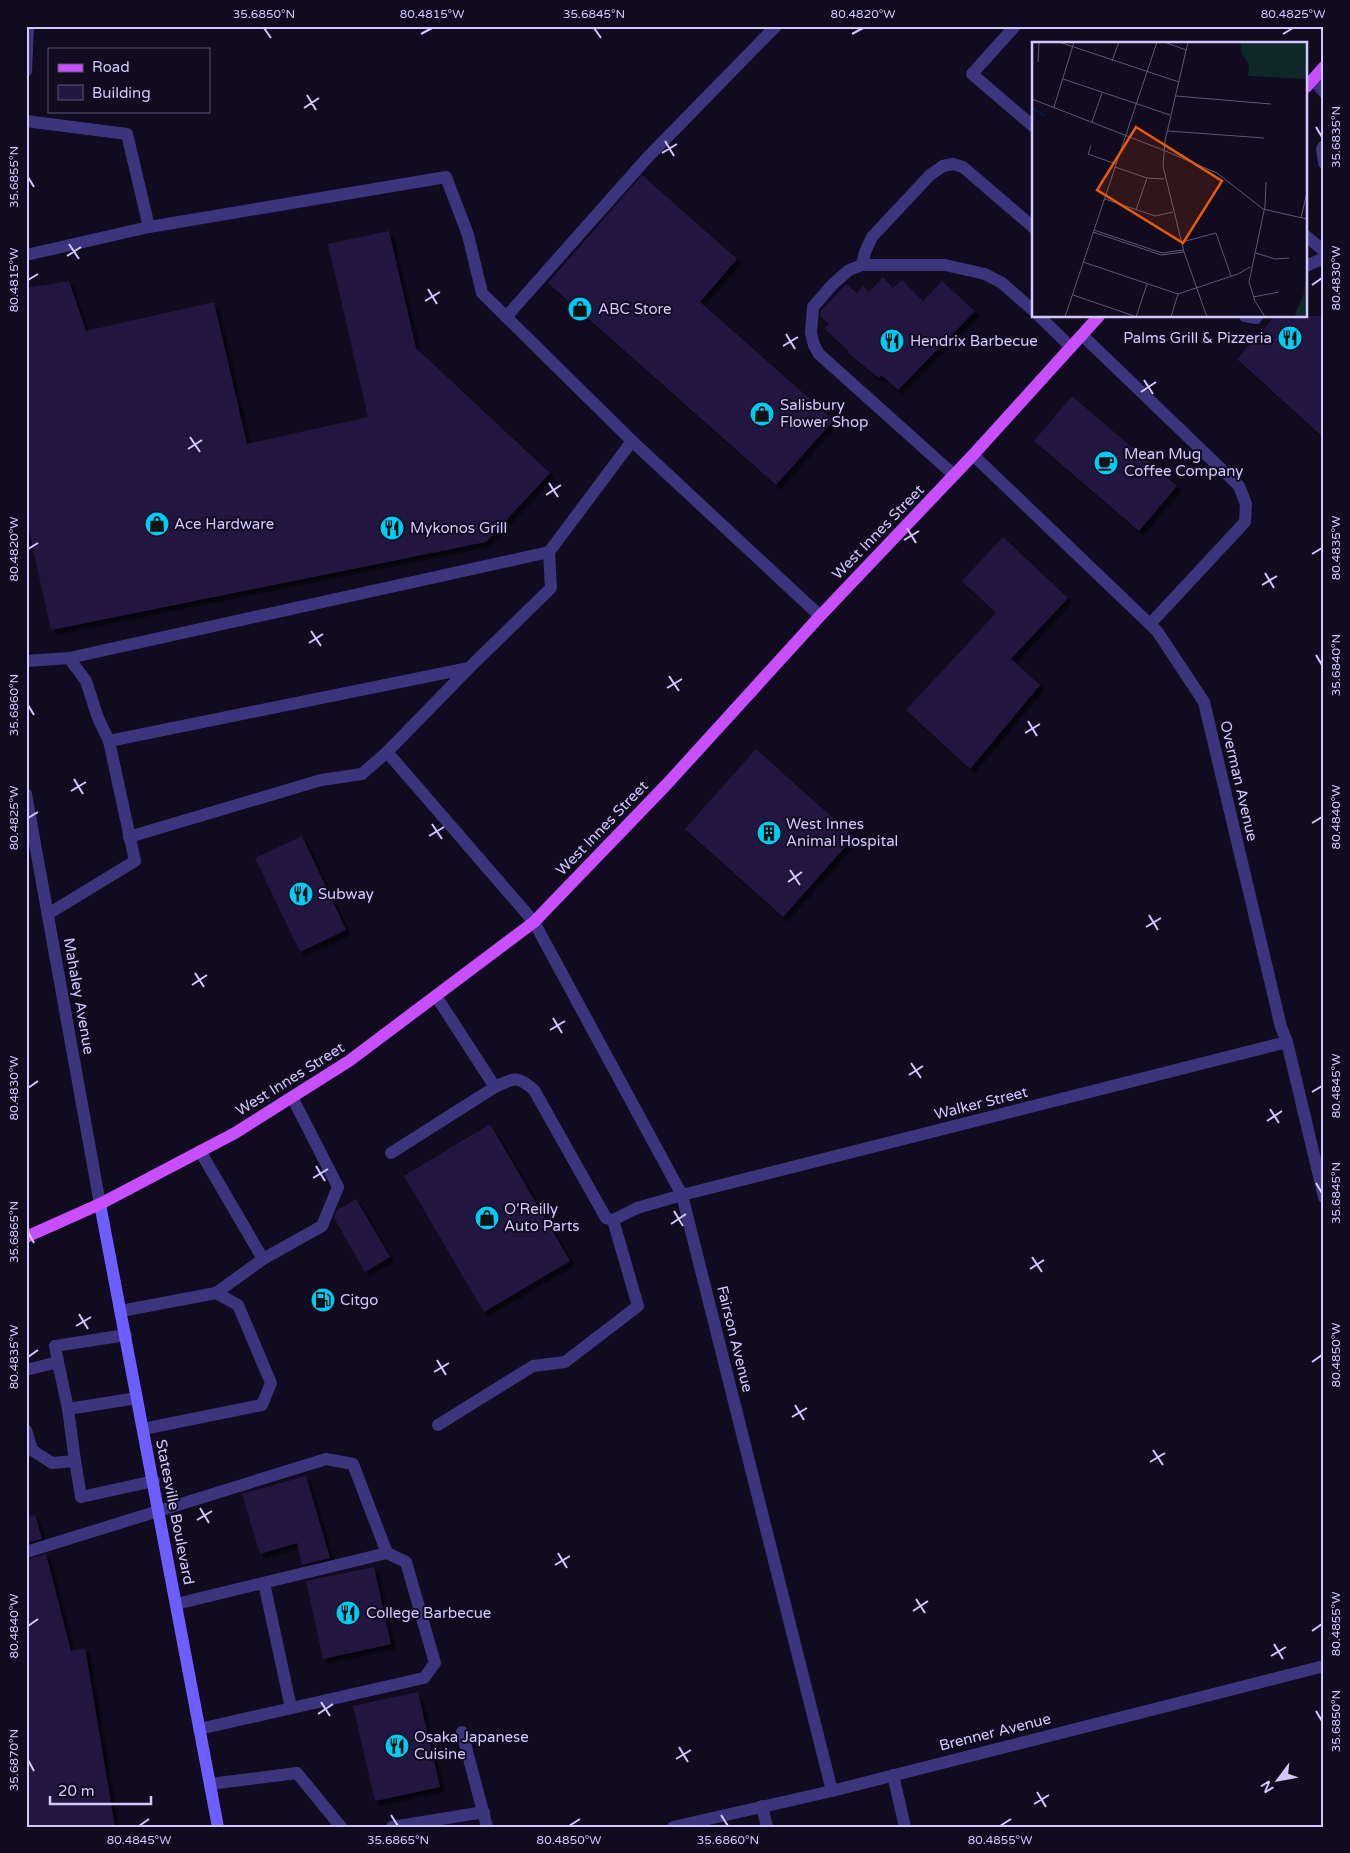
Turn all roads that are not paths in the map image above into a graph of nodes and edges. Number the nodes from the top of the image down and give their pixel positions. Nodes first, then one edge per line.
1 (28, 26) edge
2 (776, 26) edge
3 (1015, 26) edge
4 (1324, 67) edge
5 (26, 71) edge
6 (1309, 83) edge
7 (1324, 92) edge
8 (26, 121) edge
9 (1032, 125) edge
10 (1324, 146) edge
11 (1324, 163) edge
12 (1032, 226) edge
13 (150, 227) junction
14 (1308, 238) edge
15 (1324, 251) edge
16 (26, 255) edge
17 (1324, 258) edge
18 (862, 265) junction
19 (1308, 265) edge
20 (1032, 309) edge
21 (506, 317) junction
22 (1041, 318) edge
23 (1097, 318) edge
24 (1082, 335) junction
25 (1071, 347) junction
26 (632, 442) junction
27 (973, 455) junction
28 (954, 475) junction
29 (549, 552) junction
30 (820, 616) junction
31 (1150, 624) junction
32 (69, 658) junction
33 (26, 661) edge
34 (469, 668) junction
35 (109, 741) junction
36 (387, 752) junction
37 (26, 794) edge
38 (129, 837) junction
39 (48, 914) junction
40 (534, 922) junction
41 (436, 996) junction
42 (1287, 1042) junction
43 (495, 1087) junction
44 (292, 1097) junction
45 (200, 1151) junction
46 (391, 1153) dead end
47 (682, 1195) junction
48 (1324, 1197) edge
49 (100, 1204) junction
50 (613, 1220) junction
51 (26, 1237) edge
52 (263, 1259) junction
53 (216, 1293) junction
54 (121, 1311) junction
55 (126, 1335) junction
56 (58, 1362) junction
57 (26, 1370) edge
58 (137, 1398) junction
59 (68, 1409) junction
60 (438, 1426) dead end
61 (143, 1429) junction
62 (26, 1430) edge
63 (75, 1460) junction
64 (154, 1481) junction
65 (158, 1511) junction
66 (26, 1552) edge
67 (387, 1553) junction
68 (264, 1583) junction
69 (176, 1604) junction
70 (1324, 1666) edge
71 (291, 1708) junction
72 (200, 1729) junction
73 (462, 1732) dead end
74 (893, 1775) junction
75 (210, 1784) junction
76 (832, 1791) junction
77 (762, 1806) junction
78 (484, 1812) junction
79 (218, 1827) edge
80 (341, 1827) edge
81 (392, 1827) edge
82 (487, 1827) edge
83 (673, 1827) edge
84 (767, 1827) edge
85 (906, 1827) edge

1 - 5 street
2 - 21 street
3 - 9 street
4 - 6 main road
6 - 7 street
8 - 13 street
10 - 11 street
12 - 18 street
13 - 16 street
13 - 21 street
14 - 15 street
17 - 19 street
18 - 20 street
18 - 28 street
21 - 26 street
22 - 25 street
23 - 24 main road, West Innes Street
24 - 25 main road, West Innes Street
24 - 31 street
25 - 27 main road, West Innes Street
26 - 29 street
26 - 30 street
27 - 28 main road, West Innes Street
27 - 31 street, Overman Avenue
28 - 30 main road, West Innes Street
29 - 32 street
29 - 34 street
30 - 40 main road, West Innes Street
31 - 42 street, Overman Avenue
32 - 33 street
32 - 35 street
34 - 35 street
34 - 36 street
35 - 38 street
36 - 38 street
36 - 40 street, Fairson Avenue
37 - 39 street, Mahaley Avenue
38 - 39 street
39 - 49 street, Mahaley Avenue
40 - 41 main road, West Innes Street
40 - 47 street, Fairson Avenue
41 - 43 street
41 - 44 main road, West Innes Street
42 - 47 street, Walker Street
42 - 48 street, Overman Avenue
43 - 46 street
43 - 50 street
44 - 45 main road, West Innes Street
44 - 52 street
45 - 49 main road, West Innes Street
45 - 52 street
47 - 50 street, Walker Street
47 - 76 street, Fairson Avenue
49 - 51 main road, West Innes Street
49 - 54 main road, Statesville Boulevard
50 - 60 street
52 - 53 street
53 - 54 street
53 - 61 street
54 - 55 main road, Statesville Boulevard
55 - 56 street
55 - 58 main road, Statesville Boulevard
56 - 57 street
56 - 59 street
58 - 59 street
58 - 61 main road, Statesville Boulevard
59 - 63 street
61 - 64 main road, Statesville Boulevard
62 - 63 street
63 - 64 street
64 - 65 main road, Statesville Boulevard
65 - 66 street
65 - 67 street
65 - 69 main road, Statesville Boulevard
67 - 68 street
67 - 71 street
68 - 69 street
68 - 71 street
69 - 72 main road, Statesville Boulevard
70 - 74 street, Brenner Avenue
71 - 72 street
72 - 75 main road, Statesville Boulevard
73 - 78 street
74 - 76 street, Brenner Avenue
74 - 85 street
75 - 79 main road, Statesville Boulevard
75 - 80 street
76 - 77 street, Brenner Avenue
77 - 83 street, Brenner Avenue
77 - 84 street
78 - 81 street
78 - 82 street

